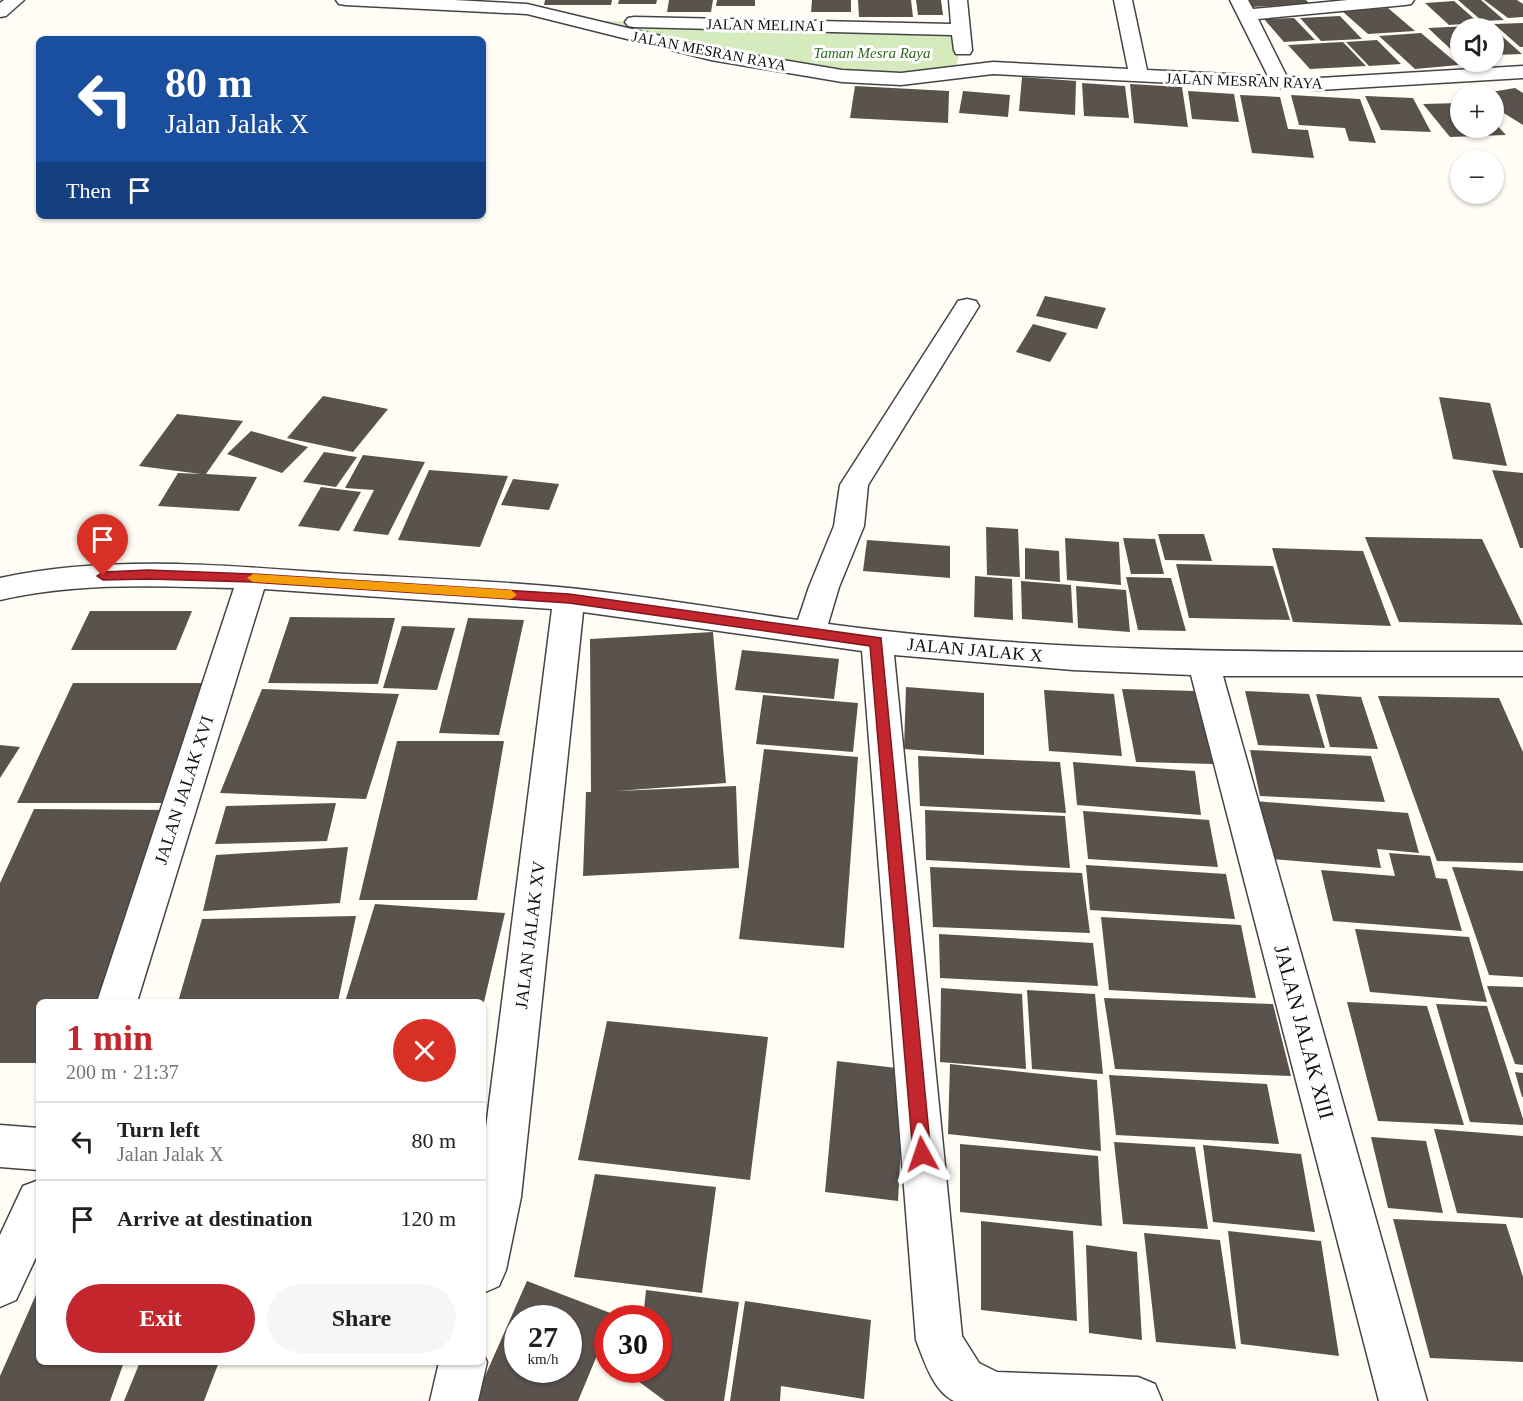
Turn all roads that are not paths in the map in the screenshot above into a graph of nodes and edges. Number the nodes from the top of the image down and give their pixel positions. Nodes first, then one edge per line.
1 (15, 0) edge
2 (345, 0) edge
3 (958, 0) edge
4 (1123, 0) edge
5 (1405, 0) edge
6 (528, 5) edge
7 (1243, 8) edge
8 (0, 12) edge
9 (568, 20) junction
10 (962, 30) junction
11 (964, 70) junction
12 (1523, 72) edge
13 (1139, 76) junction
14 (1281, 83) junction
15 (967, 306) dead end
16 (252, 578) junction
17 (0, 589) edge
18 (569, 599) junction
19 (810, 631) junction
20 (877, 642) junction
21 (1204, 664) junction
22 (1523, 664) edge
23 (118, 999) edge
24 (0, 1146) edge
25 (36, 1149) edge
26 (36, 1208) edge
27 (486, 1256) edge
28 (0, 1284) edge
29 (462, 1365) edge
30 (454, 1401) edge
31 (1138, 1401) edge
32 (1403, 1401) edge

1 - 8 street
2 - 6 street, JALAN MESRAN RAYA
3 - 10 street
4 - 13 street
5 - 7 street
6 - 9 street, JALAN MESRAN RAYA
7 - 14 street
9 - 10 street, JALAN MELINA I
9 - 11 street, JALAN MESRAN RAYA
10 - 11 street
11 - 13 street, JALAN MESRAN RAYA
12 - 14 street, JALAN MESRAN RAYA
13 - 14 street, JALAN MESRAN RAYA
15 - 19 street
16 - 17 street, JALAN JALAK X
16 - 18 street, JALAN JALAK X
16 - 23 street, JALAN JALAK XVI
18 - 19 street, JALAN JALAK X
18 - 27 street, JALAN JALAK XV
19 - 20 street, JALAN JALAK X
20 - 21 street, JALAN JALAK X
20 - 31 street
21 - 22 street, JALAN JALAK X
21 - 32 street, JALAN JALAK XIII
24 - 25 street
26 - 28 street
29 - 30 street

